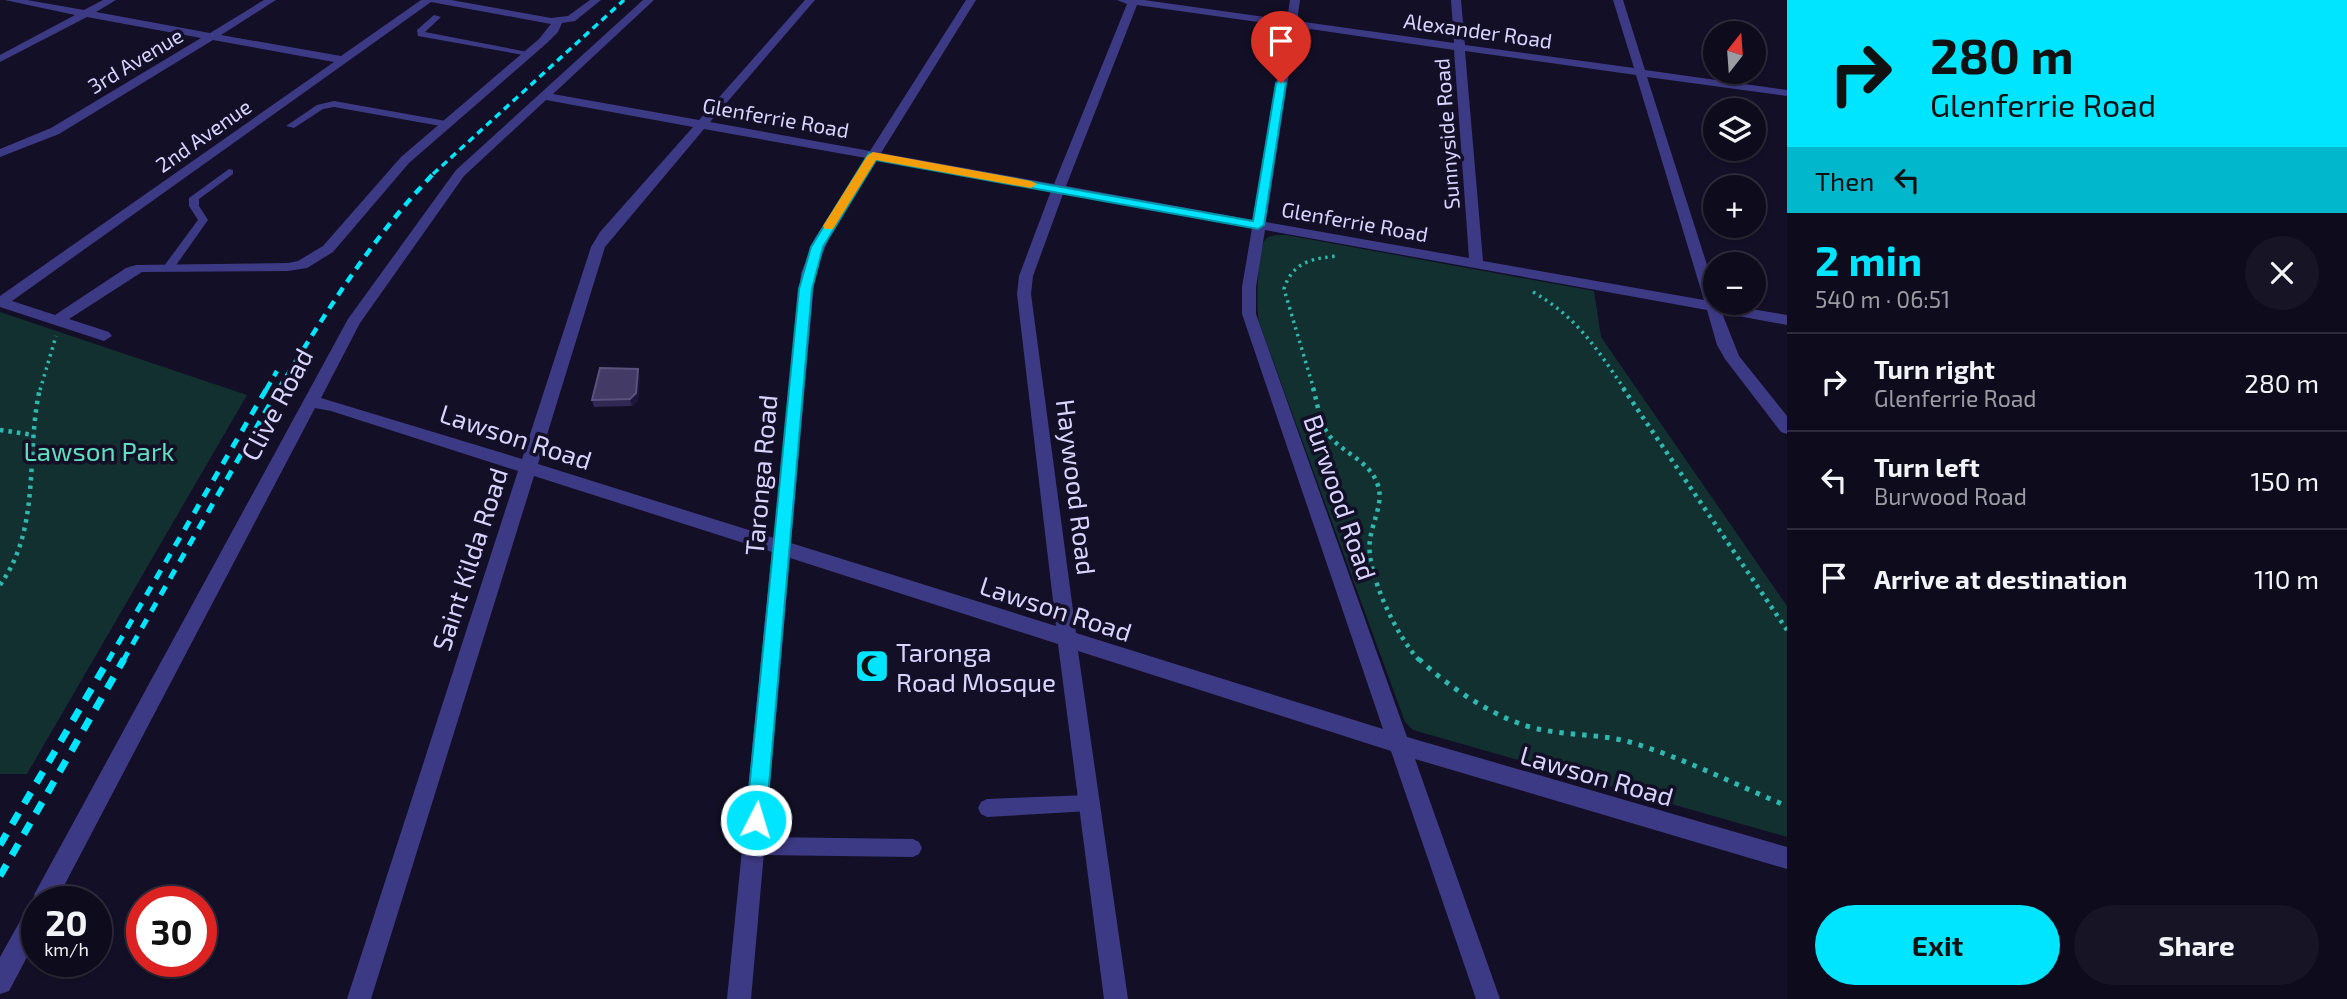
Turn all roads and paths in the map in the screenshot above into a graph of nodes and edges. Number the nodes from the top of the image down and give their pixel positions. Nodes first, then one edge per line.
1 (10, 0) edge
2 (111, 0) edge
3 (271, 0) edge
4 (428, 0) edge
5 (434, 0) edge
6 (596, 0) edge
7 (649, 0) edge
8 (810, 0) edge
9 (971, 0) edge
10 (1295, 0) edge
11 (1456, 0) edge
12 (1618, 0) edge
13 (1129, 1) edge
14 (85, 13) junction
15 (437, 17) dead end
16 (557, 21) junction
17 (1291, 24) junction
18 (212, 36) junction
19 (1459, 47) junction
20 (528, 53) junction
21 (0, 59) edge
22 (343, 60) junction
23 (1640, 72) junction
24 (1787, 93) edge
25 (543, 96) junction
26 (446, 124) junction
27 (703, 125) junction
28 (291, 126) dead end
29 (55, 131) junction
30 (0, 153) edge
31 (873, 156) junction
32 (0, 165) edge
33 (229, 172) dead end
34 (1058, 189) junction
35 (1258, 225) junction
36 (1349, 257) dead end
37 (1476, 264) junction
38 (170, 266) junction
39 (1703, 278) edge
40 (1525, 290) dead end
41 (1, 302) edge
42 (1703, 305) edge
43 (1715, 315) edge
44 (1758, 315) edge
45 (1787, 320) edge
46 (61, 322) junction
47 (104, 335) dead end
48 (311, 402) junction
49 (1787, 428) edge
50 (0, 430) edge
51 (34, 435) junction
52 (528, 468) junction
53 (781, 548) junction
54 (0, 584) edge
55 (1787, 629) edge
56 (1067, 639) junction
57 (1397, 744) junction
58 (1090, 803) junction
59 (1787, 806) edge
60 (988, 808) dead end
61 (754, 846) junction
62 (913, 848) dead end
63 (1785, 860) edge
64 (51, 886) edge
65 (21, 943) edge
66 (0, 982) edge
67 (359, 999) edge
68 (739, 999) edge
69 (1116, 999) edge
70 (1488, 999) edge

1 - 14 street
2 - 14 street
3 - 18 street, 3rd Avenue
4 - 22 street, 2nd Avenue
5 - 16 street
6 - 16 street
7 - 25 street, Clive Road
8 - 27 street, Saint Kilda Road
9 - 31 street, Taronga Road
10 - 17 street, Burwood Road
11 - 19 street, Sunnyside Road
12 - 23 street
13 - 17 street, Alexander Road
13 - 34 street, Haywood Road
14 - 18 street
14 - 21 street
15 - 20 lane
16 - 20 street
17 - 19 street, Alexander Road
17 - 35 street, Burwood Road
18 - 22 street
18 - 29 street, 3rd Avenue
19 - 23 street, Alexander Road
19 - 37 street, Sunnyside Road
20 - 26 street
22 - 41 street, 2nd Avenue
23 - 24 street, Alexander Road
23 - 39 street
25 - 27 street, Glenferrie Road
25 - 48 street, Clive Road
26 - 28 lane
26 - 38 street
27 - 31 street, Glenferrie Road
27 - 52 street, Saint Kilda Road
29 - 30 street, 3rd Avenue
29 - 32 street, 3rd Avenue
31 - 34 street, Glenferrie Road
31 - 53 street, Taronga Road
33 - 38 lane
34 - 35 street, Glenferrie Road
34 - 56 street, Haywood Road
35 - 37 street, Glenferrie Road
35 - 57 street, Burwood Road
36 - 59 path
37 - 42 street, Glenferrie Road
38 - 46 street
40 - 55 path
41 - 46 street
43 - 49 street
44 - 45 street, Glenferrie Road
46 - 47 street
46 - 51 path
48 - 52 street, Lawson Road
48 - 64 street, Clive Road
50 - 51 path
51 - 54 path
52 - 53 street, Lawson Road
52 - 67 street, Saint Kilda Road
53 - 56 street, Lawson Road
53 - 61 street, Taronga Road
56 - 57 street, Lawson Road
56 - 58 street, Haywood Road
57 - 63 street, Lawson Road
57 - 70 street, Burwood Road
58 - 60 lane
58 - 69 street, Haywood Road
61 - 62 lane
61 - 68 street, Taronga Road
65 - 66 street

